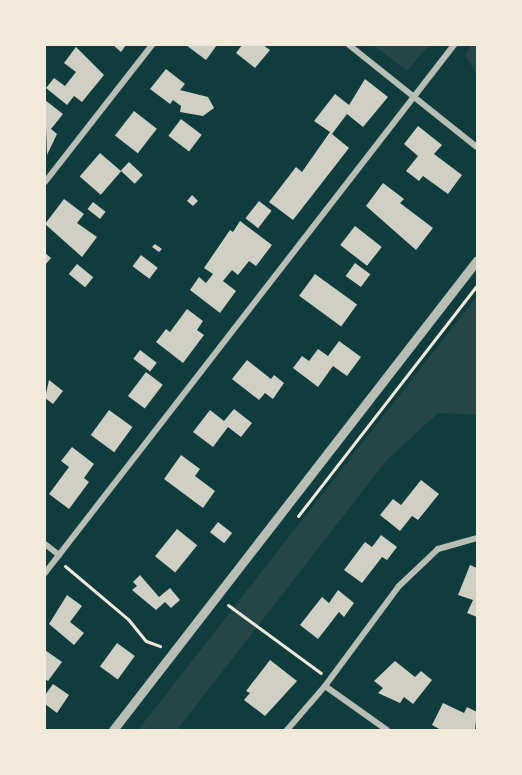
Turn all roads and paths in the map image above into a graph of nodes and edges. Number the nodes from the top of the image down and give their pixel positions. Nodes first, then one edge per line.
1 (152, 45) edge
2 (349, 45) edge
3 (454, 45) edge
4 (415, 97) junction
5 (477, 147) edge
6 (45, 182) edge
7 (477, 260) edge
8 (477, 537) edge
9 (45, 544) edge
10 (59, 555) junction
11 (64, 565) dead end
12 (45, 573) edge
13 (228, 605) dead end
14 (161, 646) dead end
15 (325, 686) junction
16 (113, 730) edge
17 (287, 730) edge
18 (387, 730) edge

1 - 6 street
2 - 4 street
3 - 4 street
4 - 5 street
4 - 10 street
7 - 16 street
8 - 15 street
9 - 10 street
10 - 12 street
11 - 14 path
13 - 15 path
15 - 17 street
15 - 18 street

